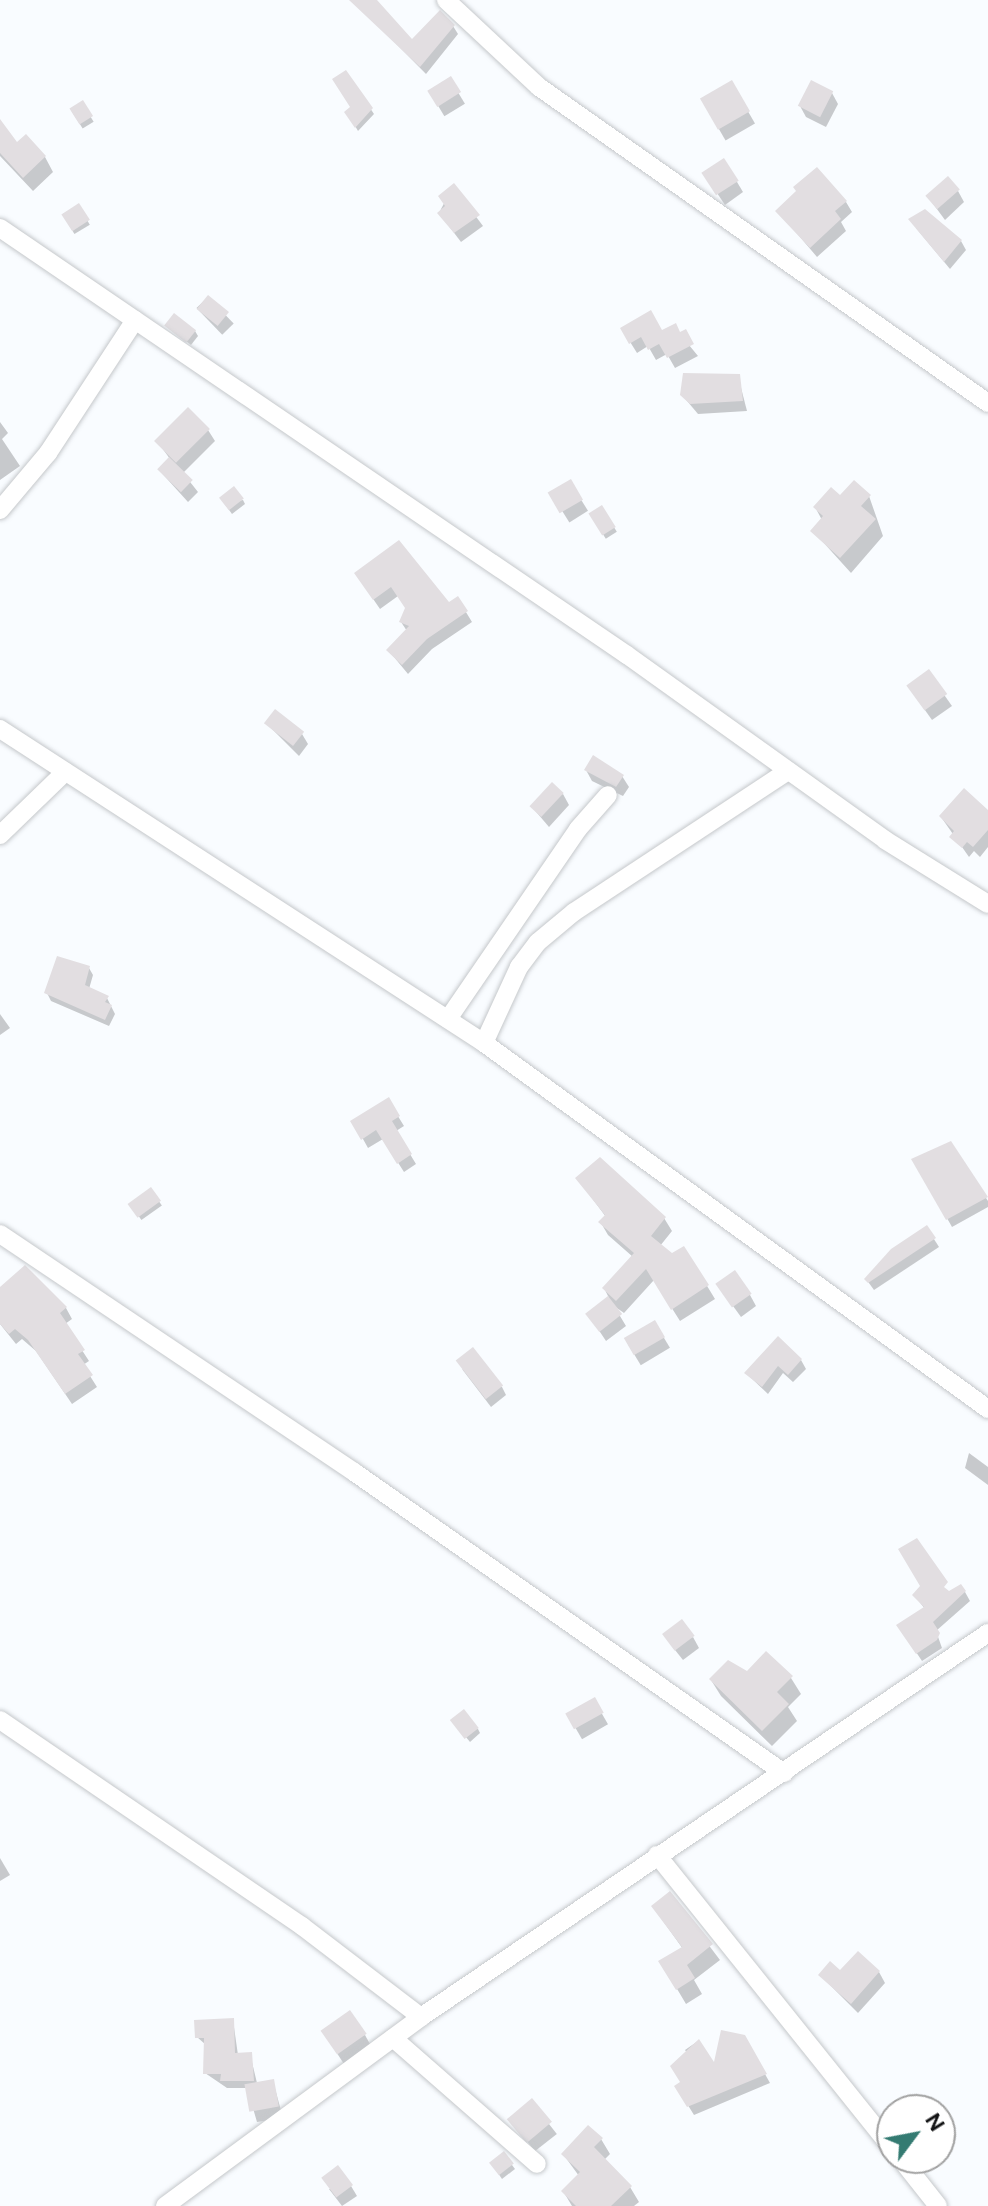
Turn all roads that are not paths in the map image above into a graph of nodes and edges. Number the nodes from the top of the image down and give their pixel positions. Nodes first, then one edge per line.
1 (446, 0) edge
2 (0, 228) edge
3 (135, 320) junction
4 (988, 403) edge
5 (0, 510) edge
6 (0, 729) edge
7 (788, 771) junction
8 (65, 772) junction
9 (608, 795) dead end
10 (0, 835) edge
11 (988, 904) edge
12 (448, 1019) junction
13 (484, 1043) junction
14 (0, 1234) edge
15 (988, 1409) edge
16 (988, 1633) edge
17 (0, 1720) edge
18 (784, 1773) junction
19 (657, 1855) junction
20 (421, 2017) junction
21 (393, 2038) junction
22 (876, 2128) edge
23 (537, 2164) dead end
24 (913, 2174) edge
25 (165, 2206) edge
26 (938, 2206) edge

1 - 4 street
2 - 3 street
3 - 5 street
3 - 7 street
6 - 8 street
7 - 11 street
7 - 13 street
8 - 10 street
8 - 12 street
9 - 12 street
12 - 13 street
13 - 15 street
14 - 18 street
16 - 18 street
17 - 20 street
18 - 19 street
19 - 20 street
19 - 22 street
20 - 21 street
21 - 23 street
21 - 25 street
24 - 26 street

